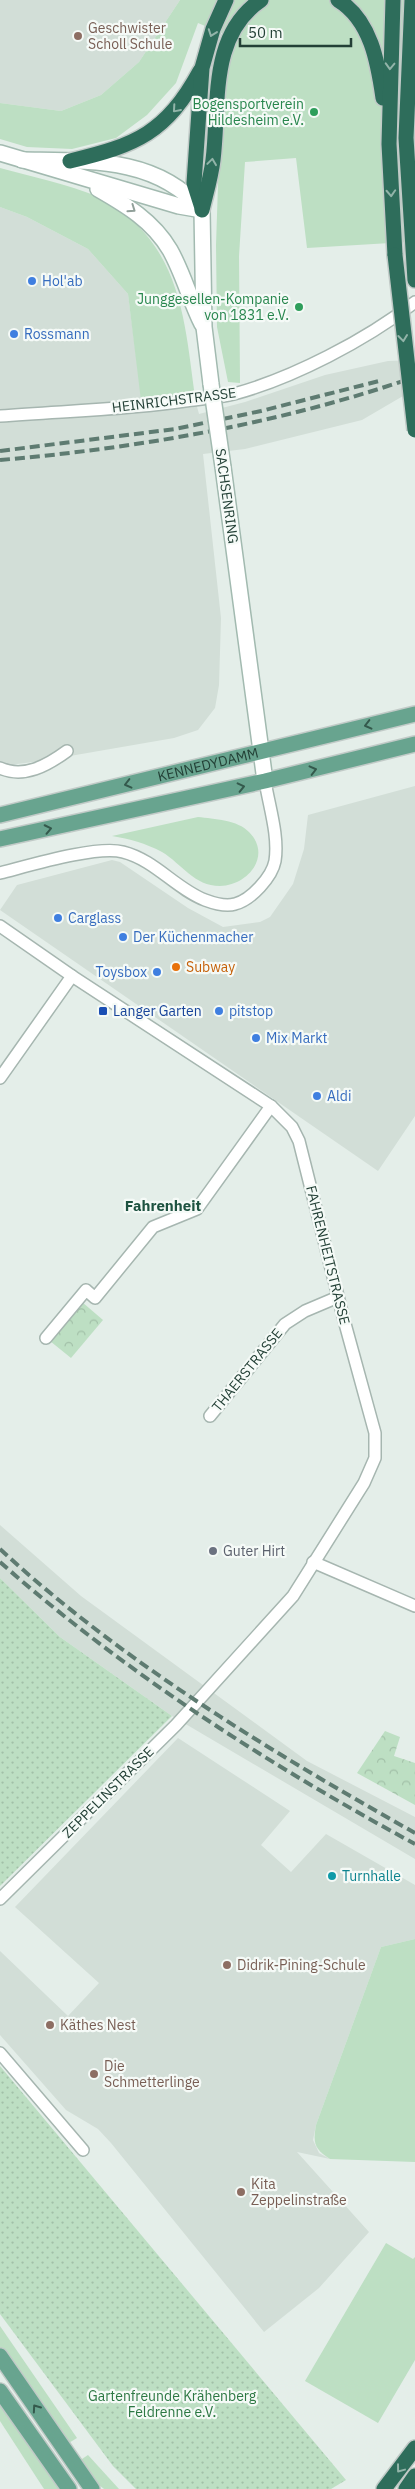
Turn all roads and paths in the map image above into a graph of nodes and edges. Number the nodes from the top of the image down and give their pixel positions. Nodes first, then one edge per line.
1 (226, 0) edge
2 (261, 0) edge
3 (338, 0) edge
4 (393, 0) edge
5 (412, 0) edge
6 (202, 68) junction
7 (389, 144) junction
8 (0, 153) edge
9 (22, 160) junction
10 (70, 161) junction
11 (74, 176) junction
12 (202, 210) junction
13 (415, 280) edge
14 (415, 302) edge
15 (204, 327) junction
16 (0, 416) edge
17 (415, 430) edge
18 (415, 714) edge
19 (415, 744) edge
20 (67, 751) dead end
21 (261, 752) junction
22 (0, 768) edge
23 (265, 781) junction
24 (0, 815) edge
25 (0, 839) edge
26 (0, 873) edge
27 (0, 926) edge
28 (72, 976) junction
29 (0, 1078) edge
30 (271, 1106) junction
31 (338, 1297) junction
32 (46, 1338) dead end
33 (210, 1416) dead end
34 (313, 1562) junction
35 (415, 1606) edge
36 (214, 1684) joint
37 (0, 1899) edge
38 (0, 2053) edge
39 (83, 2150) dead end
40 (0, 2356) edge
41 (0, 2391) edge
42 (415, 2448) edge
43 (415, 2476) edge
44 (67, 2487) edge
45 (92, 2489) edge
46 (384, 2489) edge
47 (406, 2489) edge

1 -> 6 highway
12 -> 2 highway
3 - 7 highway
4 -> 7 highway
5 - 13 highway
6 -> 10 highway
6 - 12 highway
7 -> 17 highway, bridge
8 - 9 street
9 - 10 street
9 - 11 street
10 - 12 street
11 - 12 street
11 -> 15 street
12 - 15 street, SACHSENRING
14 - 16 street, HEINRICHSTRASSE
15 - 21 street, SACHSENRING, bridge
18 -> 21 main road, KENNEDYDAMM
23 -> 19 main road, KENNEDYDAMM
20 - 22 street
21 - 23 street, SACHSENRING
21 -> 24 main road, KENNEDYDAMM
25 -> 23 main road, KENNEDYDAMM
23 - 26 street
27 - 28 street, FAHRENHEITSTRASSE
28 - 29 street
28 - 30 street, FAHRENHEITSTRASSE
30 - 31 street, FAHRENHEITSTRASSE
30 - 32 street
31 - 33 street, THAERSTRASSE
31 - 34 street, FAHRENHEITSTRASSE
34 - 35 street
34 - 36 street, FAHRENHEITSTRASSE
36 - 37 street, ZEPPELINSTRASSE
38 - 39 street
45 -> 40 main road
41 - 44 main road
42 -> 46 highway
43 - 47 highway

